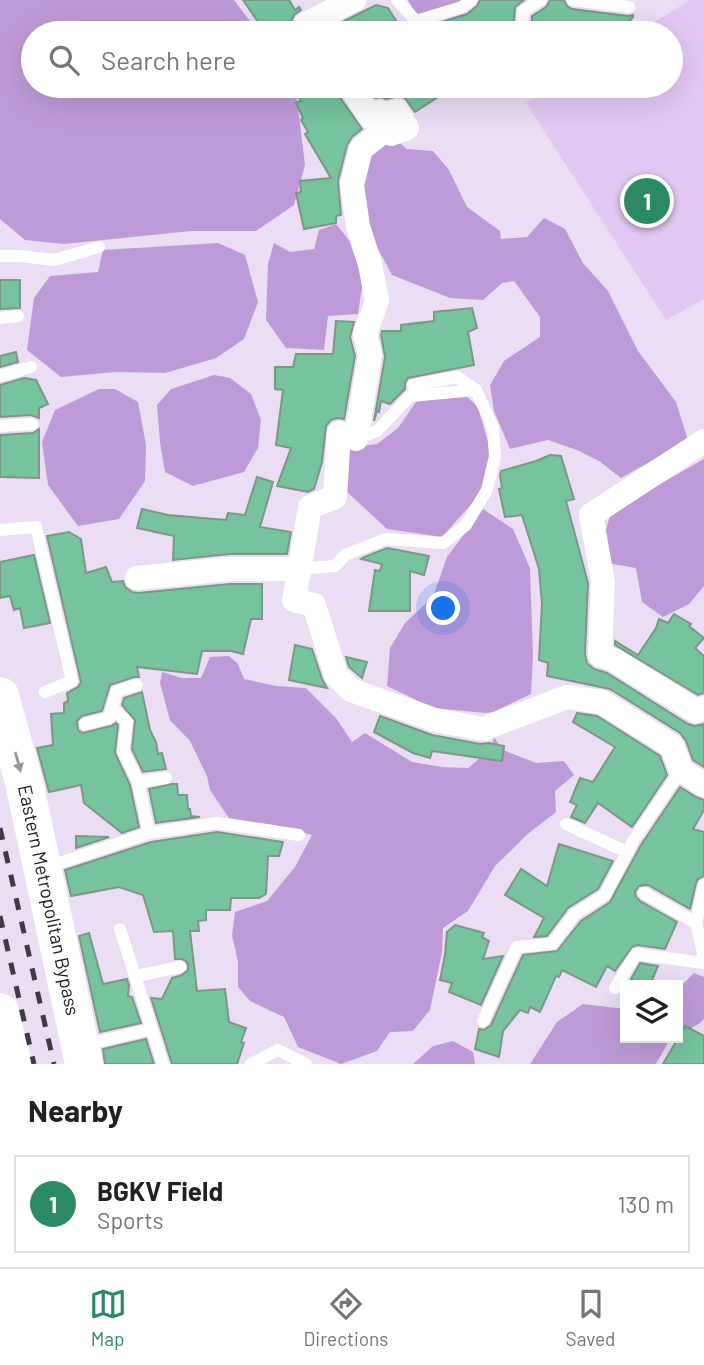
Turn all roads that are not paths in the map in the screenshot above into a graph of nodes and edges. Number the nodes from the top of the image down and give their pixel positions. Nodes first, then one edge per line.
1 (354, 0) edge
2 (397, 0) edge
3 (471, 0) edge
4 (541, 0) edge
5 (573, 0) edge
6 (629, 7) dead end
7 (312, 21) edge
8 (523, 21) edge
9 (358, 98) edge
10 (99, 247) dead end
11 (0, 256) edge
12 (18, 316) dead end
13 (0, 318) edge
14 (31, 367) dead end
15 (0, 376) edge
16 (413, 385) dead end
17 (476, 390) junction
18 (32, 424) dead end
19 (0, 426) edge
20 (356, 439) junction
21 (704, 441) edge
22 (0, 530) edge
23 (298, 569) junction
24 (137, 578) dead end
25 (137, 685) dead end
26 (45, 692) dead end
27 (0, 696) edge
28 (113, 708) junction
29 (704, 708) edge
30 (85, 724) dead end
31 (681, 770) junction
32 (166, 778) dead end
33 (138, 782) junction
34 (704, 785) edge
35 (566, 824) dead end
36 (149, 834) junction
37 (299, 835) dead end
38 (627, 852) junction
39 (42, 869) junction
40 (704, 885) edge
41 (644, 892) dead end
42 (696, 923) junction
43 (120, 929) dead end
44 (704, 960) edge
45 (180, 967) dead end
46 (136, 976) junction
47 (615, 988) dead end
48 (0, 1012) edge
49 (483, 1021) dead end
50 (152, 1029) junction
51 (82, 1055) edge
52 (13, 1064) edge
53 (163, 1064) edge
54 (251, 1064) edge
55 (306, 1064) edge

1 - 7 street
2 - 3 lane
4 - 8 lane
5 - 6 lane
9 - 20 street
10 - 11 lane
12 - 13 lane
14 - 15 lane
16 - 17 lane
17 - 20 lane
17 - 23 lane
18 - 19 lane
20 - 23 street
21 - 29 street
22 - 26 lane
23 - 24 street
23 - 31 street
25 - 28 lane
27 -> 39 main road, Eastern Metropolitan Bypass
28 - 30 lane
28 - 33 lane
31 - 34 street
31 - 38 lane
32 - 33 lane
33 - 36 lane
35 - 38 lane
36 - 37 lane
36 - 39 lane
38 - 49 lane
39 - 51 main road, Eastern Metropolitan Bypass
40 - 42 lane
41 - 42 lane
42 - 44 lane
43 - 46 lane
44 - 47 lane
45 - 46 lane
46 - 50 lane
48 - 52 main road
50 - 51 lane
50 - 53 lane
54 - 55 lane

